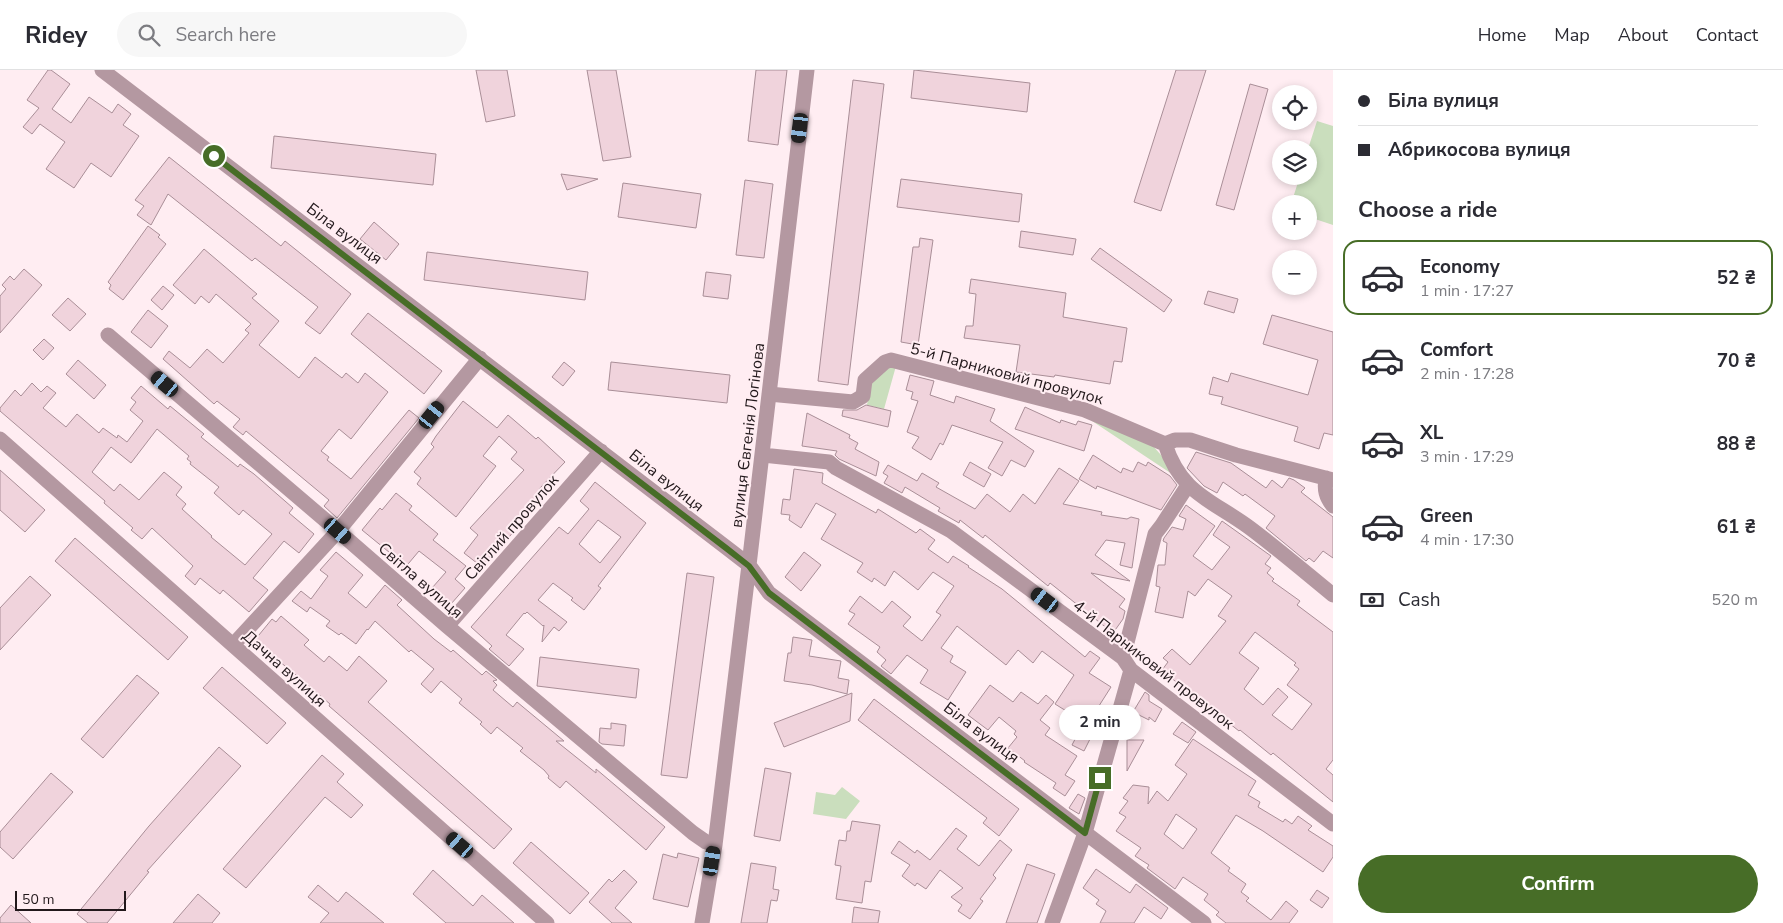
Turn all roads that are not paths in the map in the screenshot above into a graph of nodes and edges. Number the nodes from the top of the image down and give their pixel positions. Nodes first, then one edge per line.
1 (102, 70) edge
2 (807, 70) edge
3 (108, 335) dead end
4 (480, 358) junction
5 (769, 394) junction
6 (0, 439) edge
7 (1165, 444) junction
8 (601, 451) junction
9 (762, 455) junction
10 (1329, 479) edge
11 (1188, 486) junction
12 (1333, 506) edge
13 (338, 531) junction
14 (749, 566) junction
15 (1333, 596) edge
16 (447, 626) junction
17 (233, 645) junction
18 (1127, 664) junction
19 (1333, 824) edge
20 (1085, 833) junction
21 (715, 845) junction
22 (547, 923) edge
23 (702, 923) edge
24 (1052, 923) edge
25 (1204, 923) edge

1 - 4 street, Біла вулиця
2 - 5 street, вулиця Євгенія Логінова
3 - 13 street, Світла вулиця
4 - 8 street, Біла вулиця
4 - 13 street
5 - 7 street, 5-й Парниковий провулок
5 - 9 street, вулиця Євгенія Логінова
6 - 17 street, Дачна вулиця
7 - 10 street
7 - 11 street
8 - 14 street, Біла вулиця
8 - 16 street, Світлий провулок
9 - 14 street, вулиця Євгенія Логінова
9 - 18 street, 4-й Парниковий провулок
10 - 12 street
11 - 15 street
11 - 18 street
13 - 16 street, Світла вулиця
13 - 17 street
14 - 20 street, Біла вулиця
14 - 21 street, вулиця Євгенія Логінова
16 - 21 street, Світла вулиця
17 - 22 street, Дачна вулиця
18 - 19 street, 4-й Парниковий провулок
18 - 20 street
20 - 24 street
20 - 25 street, Біла вулиця
21 - 23 street, вулиця Євгенія Логінова

